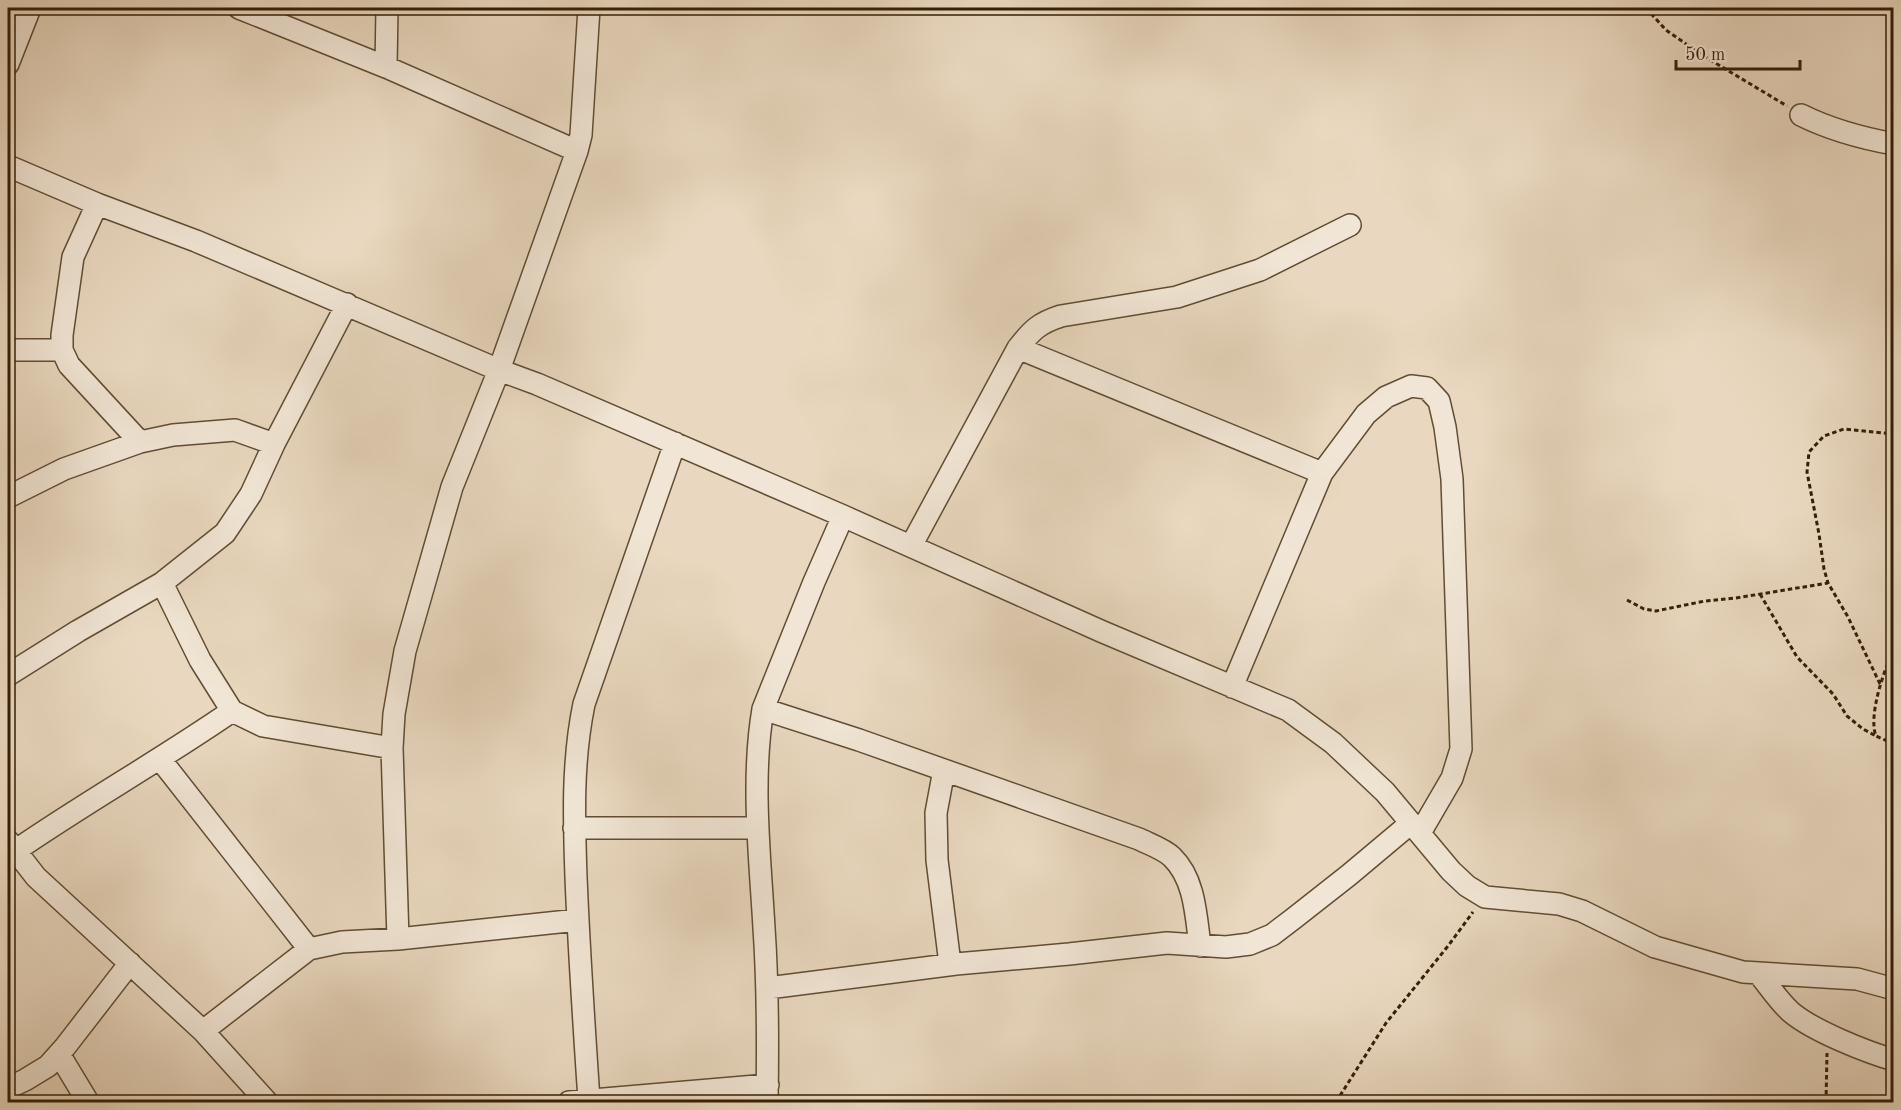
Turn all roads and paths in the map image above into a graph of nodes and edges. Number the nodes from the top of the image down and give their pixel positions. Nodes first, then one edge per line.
1 (30, 8) edge
2 (239, 8) edge
3 (387, 8) edge
4 (589, 8) edge
5 (1646, 8) edge
6 (8, 64) edge
7 (386, 67) junction
8 (1801, 114) joint
9 (1893, 144) edge
10 (577, 151) junction
11 (8, 166) edge
12 (97, 204) junction
13 (1350, 225) dead end
14 (347, 304) junction
15 (1018, 348) junction
16 (8, 350) edge
17 (62, 350) junction
18 (499, 370) junction
19 (1893, 434) edge
20 (141, 442) junction
21 (675, 443) junction
22 (274, 444) junction
23 (1322, 473) junction
24 (9, 492) edge
25 (843, 516) junction
26 (911, 546) junction
27 (162, 583) junction
28 (1828, 583) junction
29 (1760, 594) junction
30 (1627, 600) dead end
31 (1893, 650) edge
32 (8, 675) edge
33 (1880, 684) junction
34 (1232, 687) junction
35 (763, 709) junction
36 (232, 711) junction
37 (1876, 736) junction
38 (1893, 744) edge
39 (392, 748) junction
40 (160, 759) junction
41 (944, 770) junction
42 (574, 828) junction
43 (758, 828) junction
44 (1415, 828) junction
45 (11, 846) edge
46 (1485, 897) junction
47 (578, 920) junction
48 (398, 939) junction
49 (1200, 946) junction
50 (309, 949) junction
51 (129, 963) junction
52 (950, 964) junction
53 (1759, 974) junction
54 (768, 988) junction
55 (1893, 988) edge
56 (203, 1031) junction
57 (1827, 1033) junction
58 (59, 1054) junction
59 (1893, 1059) edge
60 (8, 1088) edge
61 (768, 1094) edge
62 (579, 1101) edge
63 (88, 1102) edge
64 (267, 1102) edge
65 (1335, 1102) edge
66 (1826, 1102) edge

1 - 6 street
2 - 7 street
3 - 7 street
4 - 10 street
5 - 8 path
7 - 10 street
8 - 9 street
10 - 18 street
11 - 12 street
12 - 14 street
12 - 17 street
13 - 15 street
14 - 18 street
14 - 22 street
15 - 23 street
15 - 26 street
16 - 17 street
17 - 20 street
18 - 21 street
18 - 39 street
19 - 28 path
20 - 22 street
20 - 24 street
21 - 25 street
21 - 42 street
22 - 27 street
23 - 34 street
23 - 44 street
25 - 26 street
25 - 35 street
26 - 34 street
27 - 32 street
27 - 36 street
28 - 29 path
28 - 33 path
29 - 30 path
29 - 37 path
31 - 33 path
33 - 37 path
34 - 44 street
35 - 41 street
35 - 43 street
36 - 39 street
36 - 40 street
37 - 38 path
39 - 48 street
40 - 45 street
40 - 50 street
41 - 49 street
41 - 52 street
42 - 43 street
42 - 47 street
43 - 54 street
44 - 46 street
44 - 49 street
45 - 51 street
46 - 53 street
46 - 65 path
47 - 48 street
47 - 62 street
48 - 50 street
49 - 52 street
50 - 56 street
51 - 56 street
51 - 58 street
52 - 54 street
53 - 55 street
53 - 57 street
54 - 61 street
56 - 64 street
57 - 59 street
57 - 66 path
58 - 60 street
58 - 63 street
61 - 62 street

